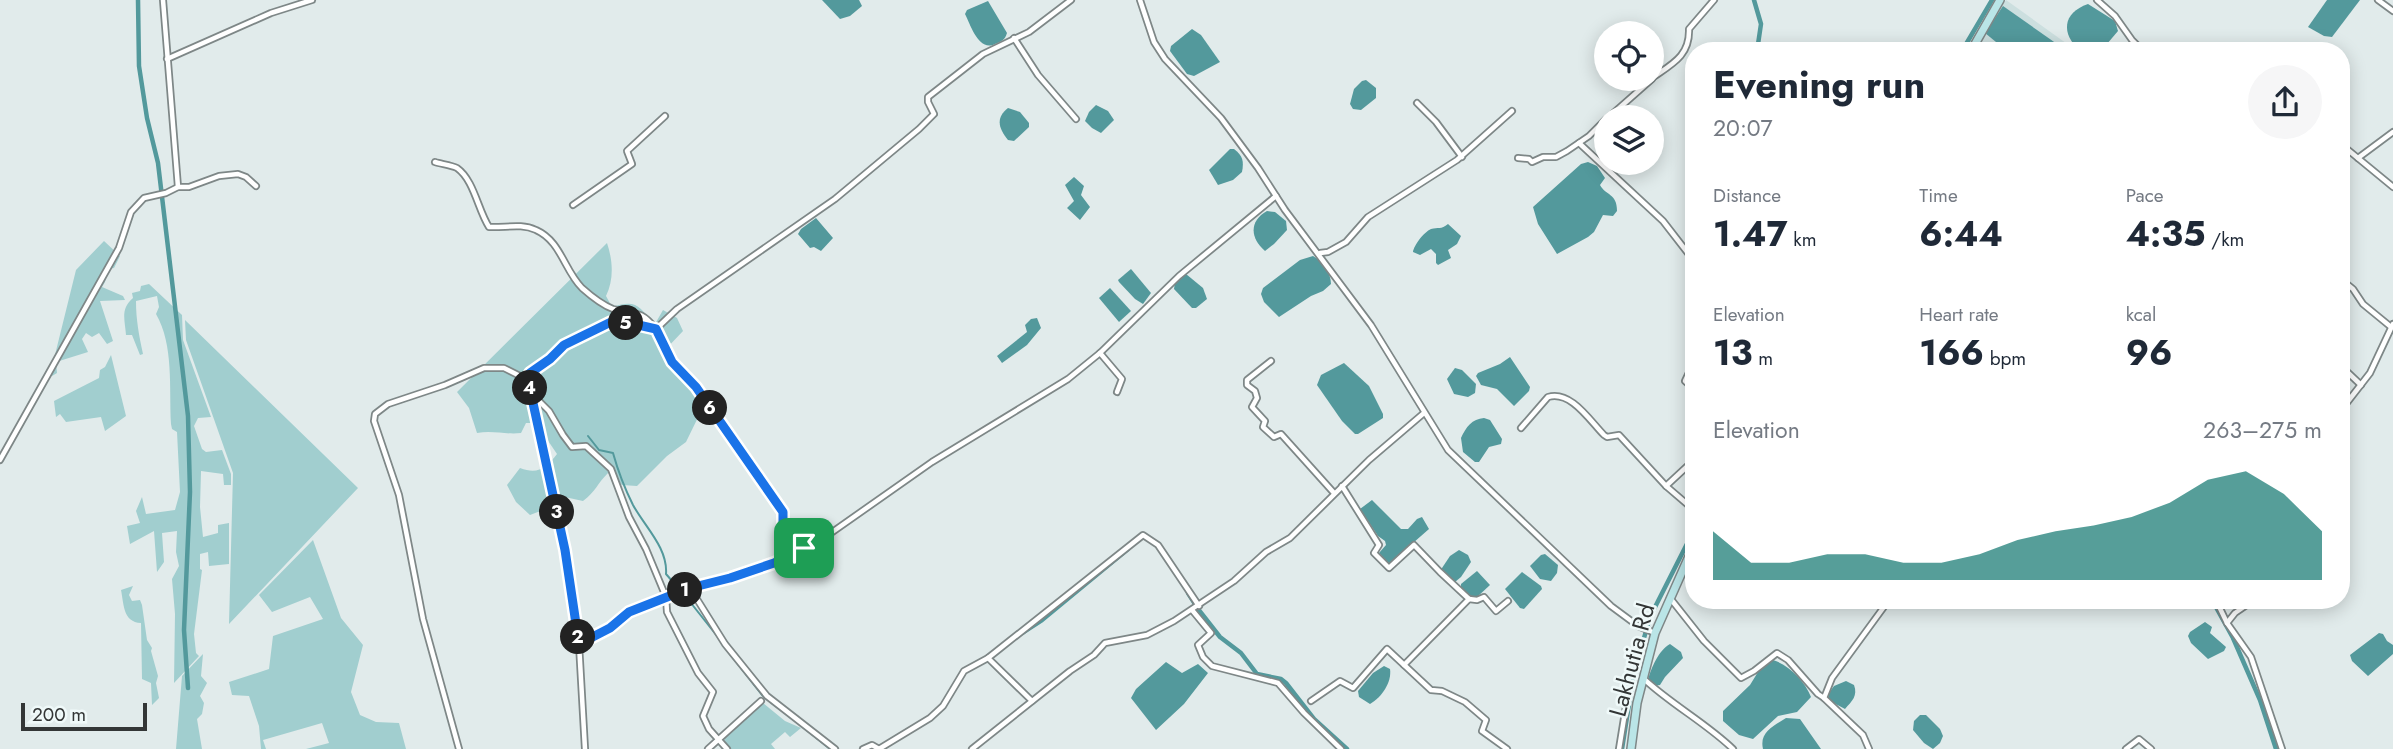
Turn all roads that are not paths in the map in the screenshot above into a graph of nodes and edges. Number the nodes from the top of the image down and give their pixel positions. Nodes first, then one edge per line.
1 (163, 0) edge
2 (312, 0) edge
3 (1071, 0) edge
4 (1140, 0) edge
5 (1714, 0) edge
6 (2000, 0) edge
7 (2097, 0) edge
8 (2378, 0) edge
9 (2393, 11) edge
10 (1014, 38) junction
11 (1689, 42) edge
12 (1976, 42) edge
13 (2134, 42) edge
14 (1685, 50) edge
15 (167, 60) junction
16 (1664, 70) edge
17 (1638, 91) edge
18 (1417, 103) dead end
19 (1623, 105) edge
20 (1512, 111) dead end
21 (665, 116) dead end
22 (1076, 118) dead end
23 (1594, 130) edge
24 (2393, 132) edge
25 (1579, 143) junction
26 (2350, 152) edge
27 (1462, 156) junction
28 (1518, 158) dead end
29 (2358, 158) junction
30 (435, 162) dead end
31 (256, 186) dead end
32 (178, 187) junction
33 (2393, 187) edge
34 (1276, 196) junction
35 (573, 205) dead end
36 (1685, 249) edge
37 (1319, 253) junction
38 (2350, 287) edge
39 (2392, 326) edge
40 (656, 329) junction
41 (1100, 353) junction
42 (1271, 361) dead end
43 (2350, 375) edge
44 (528, 380) junction
45 (2361, 385) junction
46 (1118, 392) dead end
47 (2350, 399) edge
48 (1424, 412) junction
49 (1521, 428) dead end
50 (0, 460) edge
51 (1685, 468) edge
52 (1342, 486) junction
53 (1666, 486) junction
54 (1334, 493) junction
55 (1685, 502) edge
56 (804, 548) junction
57 (1685, 564) edge
58 (690, 588) junction
59 (666, 597) junction
60 (1669, 597) junction
61 (1469, 599) junction
62 (1508, 601) dead end
63 (1199, 606) junction
64 (1882, 609) edge
65 (2221, 609) edge
66 (2241, 609) edge
67 (1192, 610) junction
68 (2227, 623) junction
69 (1655, 633) junction
70 (579, 644) junction
71 (988, 658) junction
72 (1404, 665) junction
73 (1643, 679) junction
74 (1824, 698) junction
75 (761, 701) dead end
76 (1032, 701) junction
77 (1311, 701) dead end
78 (1626, 706) dead end
79 (719, 739) junction
80 (459, 749) edge
81 (585, 749) edge
82 (708, 749) edge
83 (727, 749) edge
84 (835, 749) edge
85 (863, 749) edge
86 (879, 749) edge
87 (972, 749) edge
88 (1341, 749) edge
89 (1507, 749) edge
90 (1619, 749) edge
91 (1631, 749) edge
92 (1733, 749) edge
93 (1869, 749) edge
94 (2126, 749) edge
95 (2151, 749) edge
96 (2282, 749) edge

1 - 15 street
2 - 15 street
3 - 10 street
4 - 34 street
5 - 11 street
6 - 12 street
7 - 13 street
8 - 9 street
10 - 22 street
10 - 40 street
14 - 16 street
15 - 32 street
17 - 19 street
18 - 27 street
20 - 27 street
21 - 35 street
23 - 25 street
24 - 29 street
25 - 28 street
25 - 36 street
26 - 29 street
27 - 37 street
29 - 33 street
30 - 40 street
31 - 32 street
32 - 50 street
34 - 37 street
34 - 41 street
37 - 48 street
38 - 39 street
39 - 45 street
40 - 44 street
40 - 56 street
41 - 46 street
41 - 56 street
42 - 54 street
43 - 45 street
44 - 59 street
44 - 70 street
44 - 80 street
45 - 47 street
48 - 52 street
48 - 69 street
49 - 53 street
51 - 53 street
52 - 54 street
52 - 61 street
53 - 55 street
54 - 63 street
56 - 58 street
57 - 60 street, Lakhutia Rd
58 - 59 street
58 - 84 street
59 - 70 street
59 - 79 street
60 - 69 street, Lakhutia Rd
60 - 74 street
61 - 62 street
61 - 72 street
63 - 67 street
63 - 71 street
64 - 74 street
65 - 68 street
66 - 68 street
67 - 76 street
67 - 88 street
68 - 96 street
69 - 73 street, Lakhutia Rd
70 - 81 street
71 - 76 street
71 - 86 street
72 - 77 street
72 - 89 street
73 - 91 street, Lakhutia Rd
73 - 92 street
74 - 93 street
75 - 79 street
76 - 87 street
78 - 90 street
79 - 82 street
79 - 83 street
85 - 86 street
94 - 95 street

